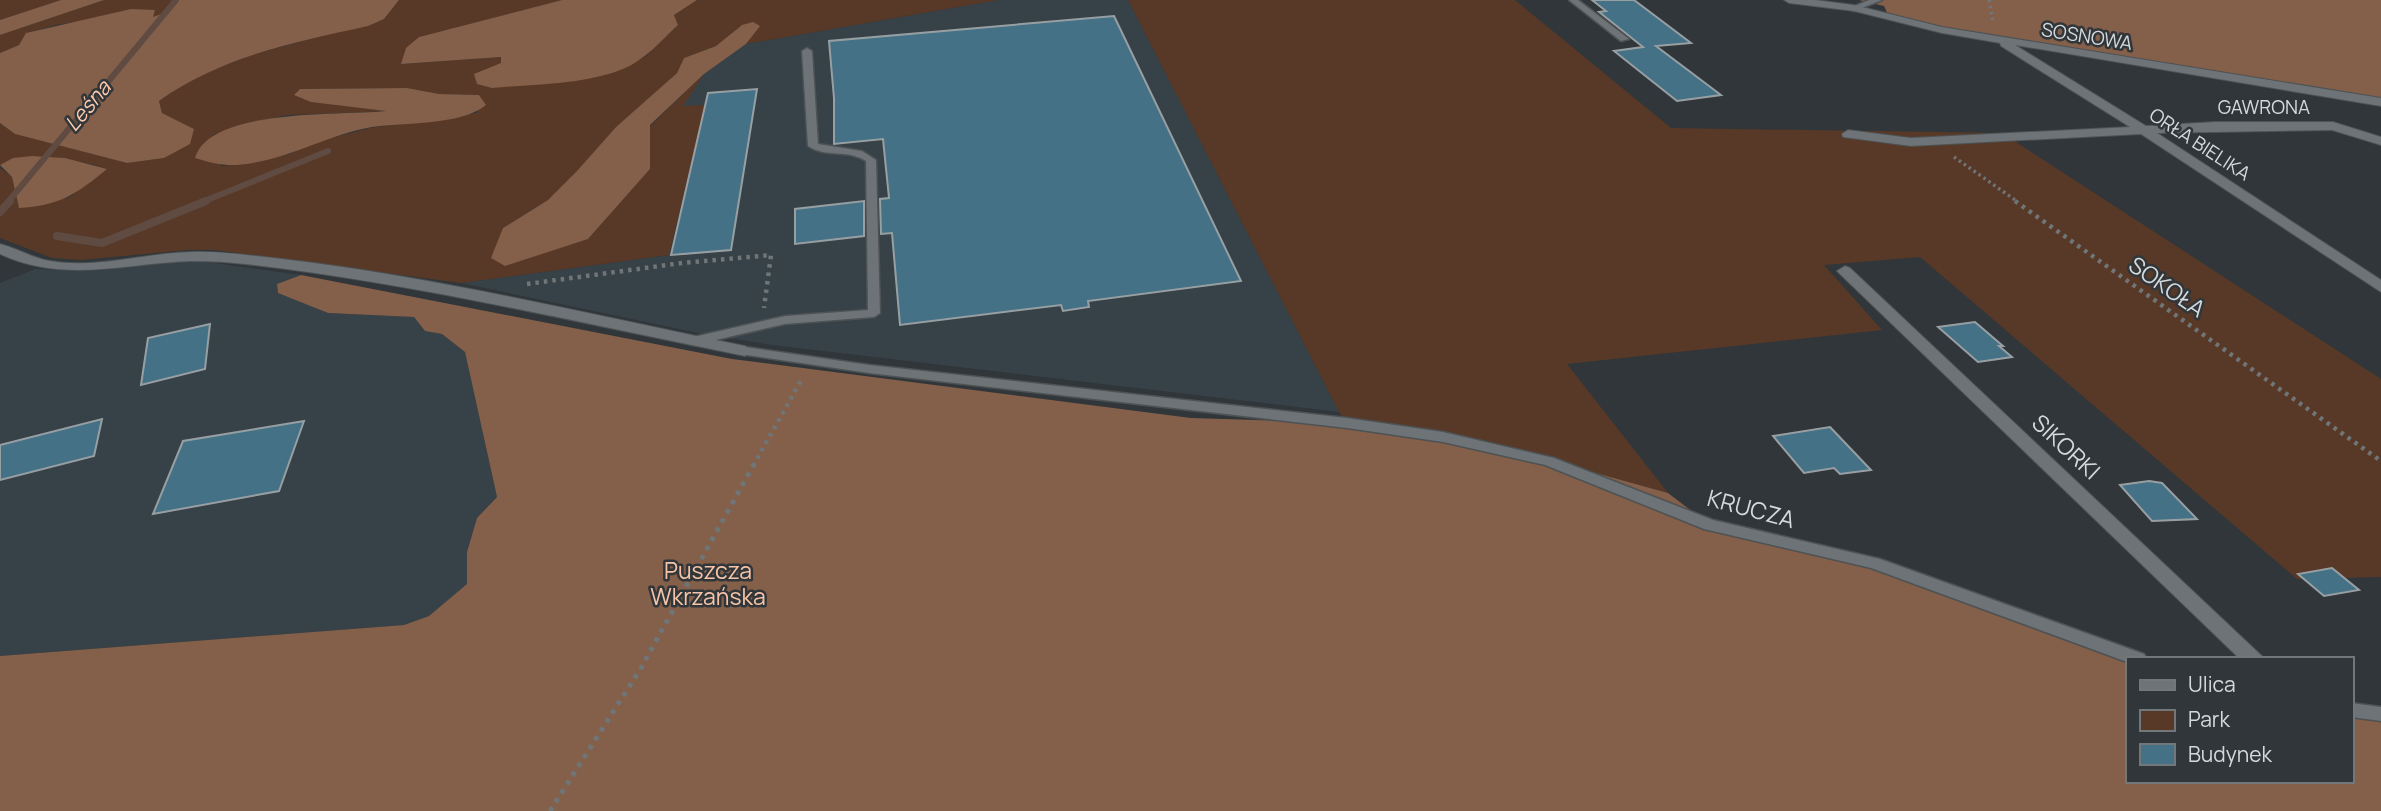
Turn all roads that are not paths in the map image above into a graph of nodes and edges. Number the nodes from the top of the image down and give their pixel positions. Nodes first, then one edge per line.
1 (1573, 0) edge
2 (1789, 0) edge
3 (1878, 0) edge
4 (1854, 8) junction
5 (1996, 38) junction
6 (1624, 39) dead end
7 (807, 51) dead end
8 (2381, 102) edge
9 (2144, 130) junction
10 (1848, 134) dead end
11 (2381, 141) edge
12 (0, 248) edge
13 (1844, 271) dead end
14 (2381, 287) edge
15 (694, 341) junction
16 (746, 351) joint
17 (2132, 657) edge
18 (2252, 657) edge
19 (2353, 710) edge
20 (2381, 714) edge

1 - 6 lane
2 - 4 street, SOSNOWA
3 - 4 lane
4 - 5 street, SOSNOWA
5 - 8 street, SOSNOWA
5 - 9 street, ORŁA BIELIKA
7 - 15 lane
9 - 10 street, GAWRONA
9 - 11 street, GAWRONA
9 - 14 street, ORŁA BIELIKA
12 - 15 street
13 - 18 street, SIKORKI
15 - 16 street
16 - 17 lane, KRUCZA
19 - 20 lane

